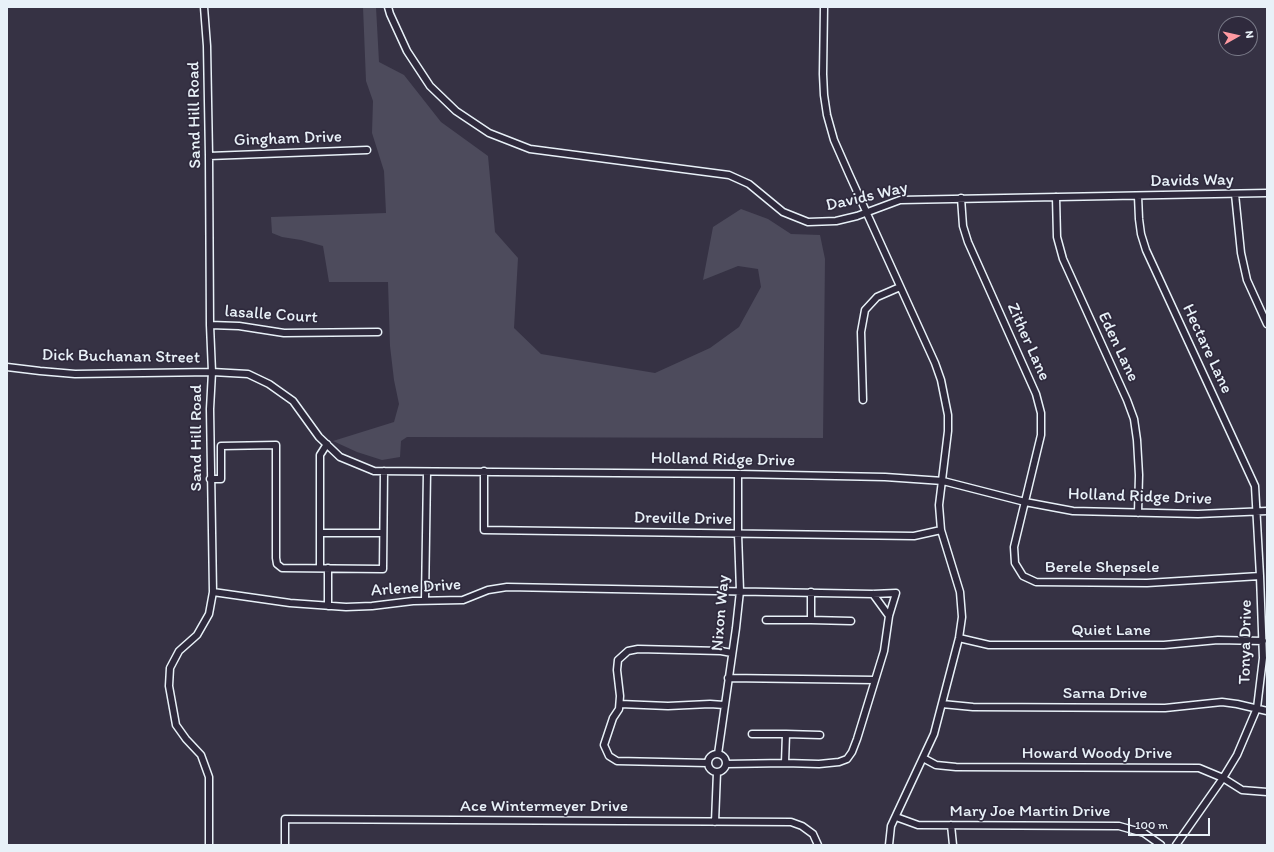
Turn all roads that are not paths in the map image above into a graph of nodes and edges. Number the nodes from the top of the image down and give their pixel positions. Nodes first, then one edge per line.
1 (204, 7) edge
2 (388, 7) edge
3 (824, 7) edge
4 (367, 150) dead end
5 (209, 156) junction
6 (1267, 193) edge
7 (1235, 194) junction
8 (1138, 196) junction
9 (1056, 197) junction
10 (961, 198) junction
11 (866, 212) junction
12 (900, 287) junction
13 (1267, 324) edge
14 (210, 325) junction
15 (378, 332) dead end
16 (7, 367) edge
17 (212, 372) junction
18 (863, 400) dead end
19 (327, 444) junction
20 (384, 471) junction
21 (484, 471) junction
22 (427, 472) junction
23 (738, 474) junction
24 (210, 479) junction
25 (943, 481) junction
26 (1025, 502) junction
27 (1267, 511) edge
28 (1257, 512) junction
29 (1138, 513) junction
30 (941, 530) junction
31 (321, 533) junction
32 (383, 533) junction
33 (738, 534) junction
34 (320, 568) junction
35 (328, 568) junction
36 (1260, 576) junction
37 (740, 591) junction
38 (213, 592) junction
39 (811, 592) junction
40 (873, 594) junction
41 (425, 600) junction
42 (328, 606) junction
43 (889, 616) junction
44 (766, 620) dead end
45 (811, 620) junction
46 (851, 621) dead end
47 (959, 638) junction
48 (1263, 641) junction
49 (732, 653) junction
50 (728, 678) junction
51 (875, 680) junction
52 (620, 704) junction
53 (942, 704) junction
54 (724, 705) junction
55 (1257, 708) junction
56 (1267, 711) edge
57 (752, 734) dead end
58 (786, 734) junction
59 (820, 735) dead end
60 (718, 754) junction
61 (923, 758) junction
62 (708, 763) junction
63 (786, 763) junction
64 (726, 764) junction
65 (717, 772) junction
66 (1223, 778) junction
67 (1267, 792) edge
68 (896, 817) junction
69 (715, 822) junction
70 (951, 825) junction
71 (209, 845) edge
72 (285, 845) edge
73 (818, 845) edge
74 (889, 845) edge
75 (953, 845) edge
76 (1161, 845) edge
77 (1176, 845) edge

1 - 5 street, Sand Hill Road
2 - 11 street, Davids Way
3 - 11 street
4 - 5 street, Gingham Drive
5 - 14 street, Sand Hill Road
6 - 7 street, Davids Way
7 - 8 street, Davids Way
7 - 13 street
8 - 9 street, Davids Way
8 - 28 street, Hectare Lane
9 - 10 street, Davids Way
9 - 29 street, Eden Lane
10 - 11 street, Davids Way
10 - 26 street, Zither Lane
11 - 12 street
12 - 18 street
12 - 25 street
14 - 15 street, lasalle Court
14 - 17 street, Sand Hill Road
16 - 17 street, Dick Buchanan Street
17 - 19 street, Holland Ridge Drive
17 - 24 street, Sand Hill Road
19 - 20 street, Holland Ridge Drive
19 - 31 street
20 - 22 street, Holland Ridge Drive
20 - 32 street
21 - 22 street, Holland Ridge Drive
21 - 23 street, Holland Ridge Drive
21 - 33 street, Dreville Drive
22 - 41 street
23 - 25 street, Holland Ridge Drive
23 - 33 street, Nixon Way
24 - 34 street
24 - 38 street, Sand Hill Road
25 - 26 street, Holland Ridge Drive
25 - 30 street
26 - 29 street, Holland Ridge Drive
26 - 36 street, Berele Shepsele
27 - 28 street, Holland Ridge Drive
28 - 29 street, Holland Ridge Drive
28 - 36 street, Tonya Drive
30 - 33 street, Dreville Drive
30 - 47 street
31 - 32 street
31 - 34 street
32 - 35 street
33 - 37 street, Nixon Way
34 - 35 street
35 - 42 street
36 - 48 street, Tonya Drive
37 - 39 street, Arlene Drive
37 - 41 street, Arlene Drive
37 - 49 street, Nixon Way
38 - 42 street, Arlene Drive
38 - 71 street, Sand Hill Road
39 - 40 street, Arlene Drive
39 - 45 street
40 - 43 street
40 - 43 street, Arlene Drive
41 - 42 street, Arlene Drive
43 - 51 street
44 - 45 street
45 - 46 street
47 - 48 street, Quiet Lane
47 - 53 street
48 - 55 street, Tonya Drive
49 - 50 street, Nixon Way
49 - 52 street
50 - 51 street
50 - 54 street, Nixon Way
51 - 63 street
52 - 54 street
52 - 62 street
53 - 55 street, Sarna Drive
53 - 61 street
54 - 60 street, Nixon Way
55 - 56 street, Sarna Drive
55 - 66 street, Tonya Drive
57 - 58 street
58 - 59 street
58 - 63 street
60 - 62 street
60 - 64 street
61 - 66 street, Howard Woody Drive
61 - 68 street
62 - 65 street
63 - 64 street
64 - 65 street
65 - 69 street
66 - 67 street, Howard Woody Drive
66 - 77 street, Tonya Drive
68 - 70 street, Mary Joe Martin Drive
68 - 74 street
69 - 72 street, Ace Wintermeyer Drive
69 - 73 street, Ace Wintermeyer Drive
70 - 75 street
70 - 76 street, Mary Joe Martin Drive

